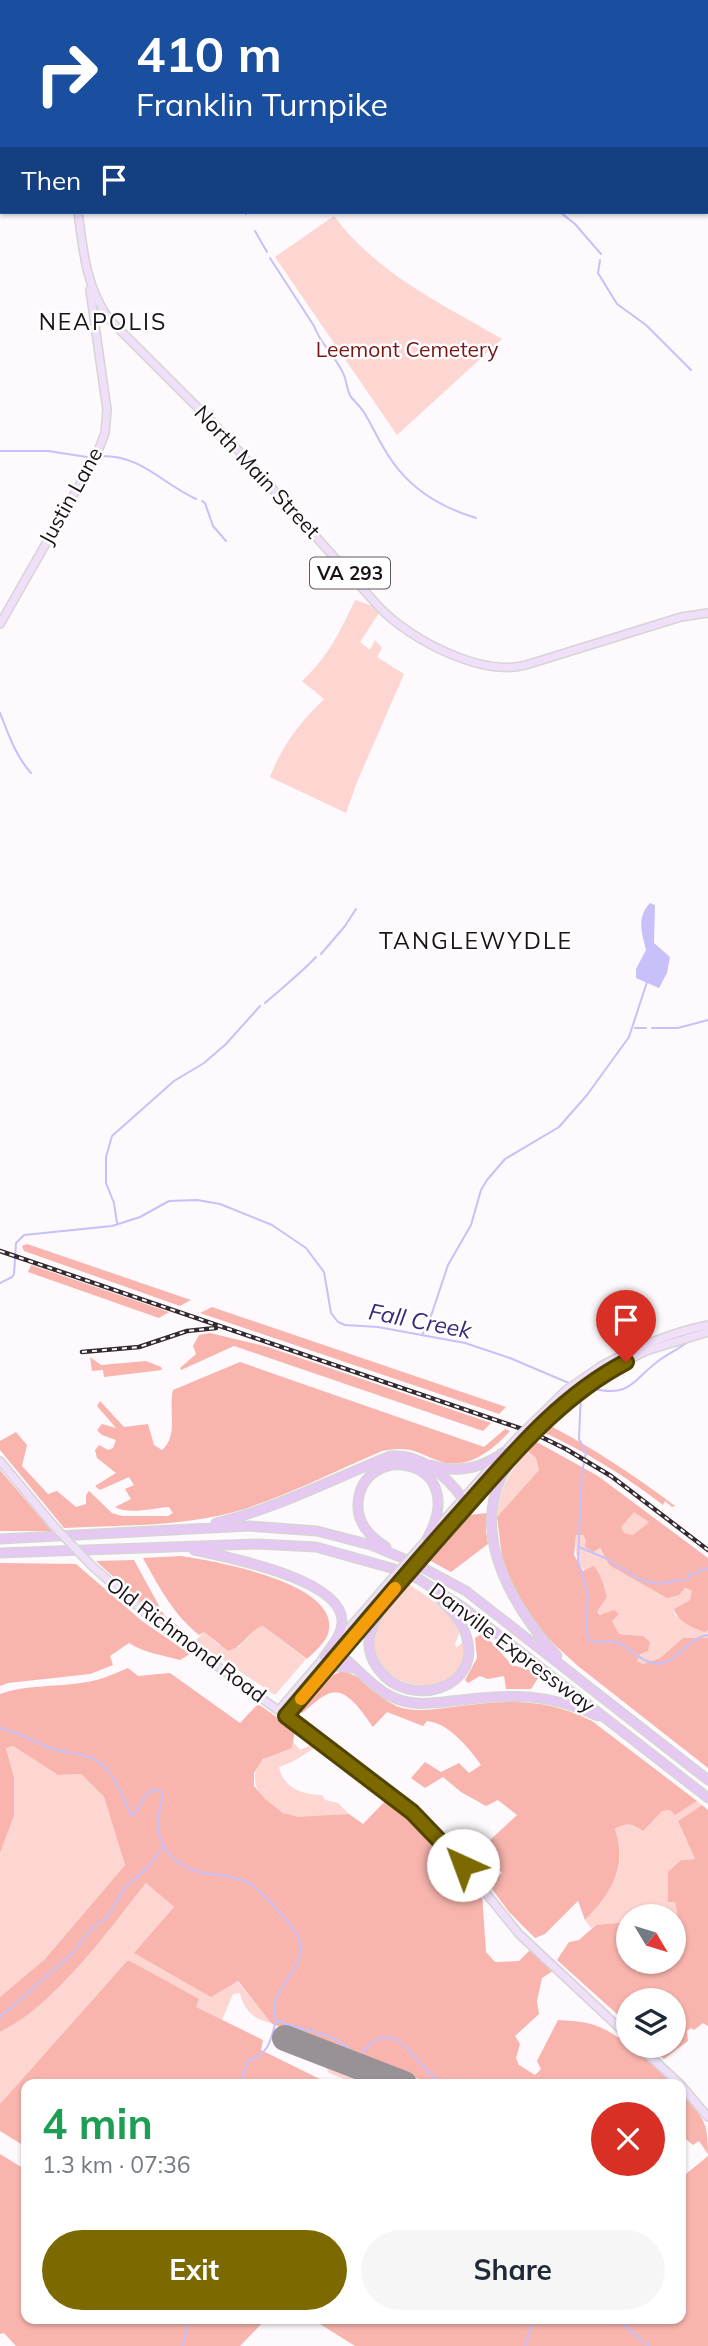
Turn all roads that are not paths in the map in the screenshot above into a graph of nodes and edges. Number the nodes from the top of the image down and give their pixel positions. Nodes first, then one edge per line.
1 (78, 214) edge
2 (88, 276) junction
3 (708, 613) edge
4 (0, 624) edge
5 (708, 1325) edge
6 (708, 1332) edge
7 (603, 1369) junction
8 (520, 1441) junction
9 (504, 1452) junction
10 (0, 1461) edge
11 (426, 1464) junction
12 (463, 1499) junction
13 (455, 1519) junction
14 (182, 1529) junction
15 (0, 1539) edge
16 (427, 1539) junction
17 (177, 1547) junction
18 (423, 1550) junction
19 (0, 1553) edge
20 (400, 1556) junction
21 (406, 1573) junction
22 (394, 1583) junction
23 (341, 1638) junction
24 (340, 1653) junction
25 (324, 1657) junction
26 (358, 1670) junction
27 (319, 1677) junction
28 (584, 1682) junction
29 (279, 1710) junction
30 (286, 1716) junction
31 (626, 1734) junction
32 (708, 1780) edge
33 (708, 1798) edge
34 (616, 2025) edge
35 (652, 2058) edge
36 (675, 2079) edge
37 (686, 2090) edge
38 (708, 2116) edge

1 - 2 main road, North Main Street / VA 293
2 - 3 main road, North Main Street / VA 293
2 - 4 main road, Justin Lane
5 - 7 main road
6 - 7 main road
7 - 8 main road, bridge
8 - 9 main road
8 - 13 main road
8 - 28 highway
9 - 11 highway
9 - 12 main road
10 - 29 main road, Old Richmond Road, bridge
11 - 12 highway
11 - 14 highway
12 - 13 highway
12 - 16 main road
13 - 18 main road
14 - 15 highway, Danville Expressway
14 - 20 highway, Danville Expressway
16 - 18 main road
16 - 20 highway
17 - 19 highway, Danville Expressway
17 - 21 highway, Danville Expressway
17 - 25 highway
18 - 22 main road, bridge
20 - 28 highway, Danville Expressway
21 - 22 highway
21 - 31 highway, Danville Expressway
22 - 23 main road
22 - 24 main road
23 - 24 highway
23 - 25 main road
24 - 26 highway
24 - 27 main road
25 - 29 main road
26 - 27 highway
26 - 31 highway
27 - 30 main road
28 - 32 highway, Danville Expressway
29 - 30 main road, Old Richmond Road
30 - 34 main road, Old Richmond Road
31 - 33 highway, Danville Expressway
35 - 36 main road
37 - 38 main road

